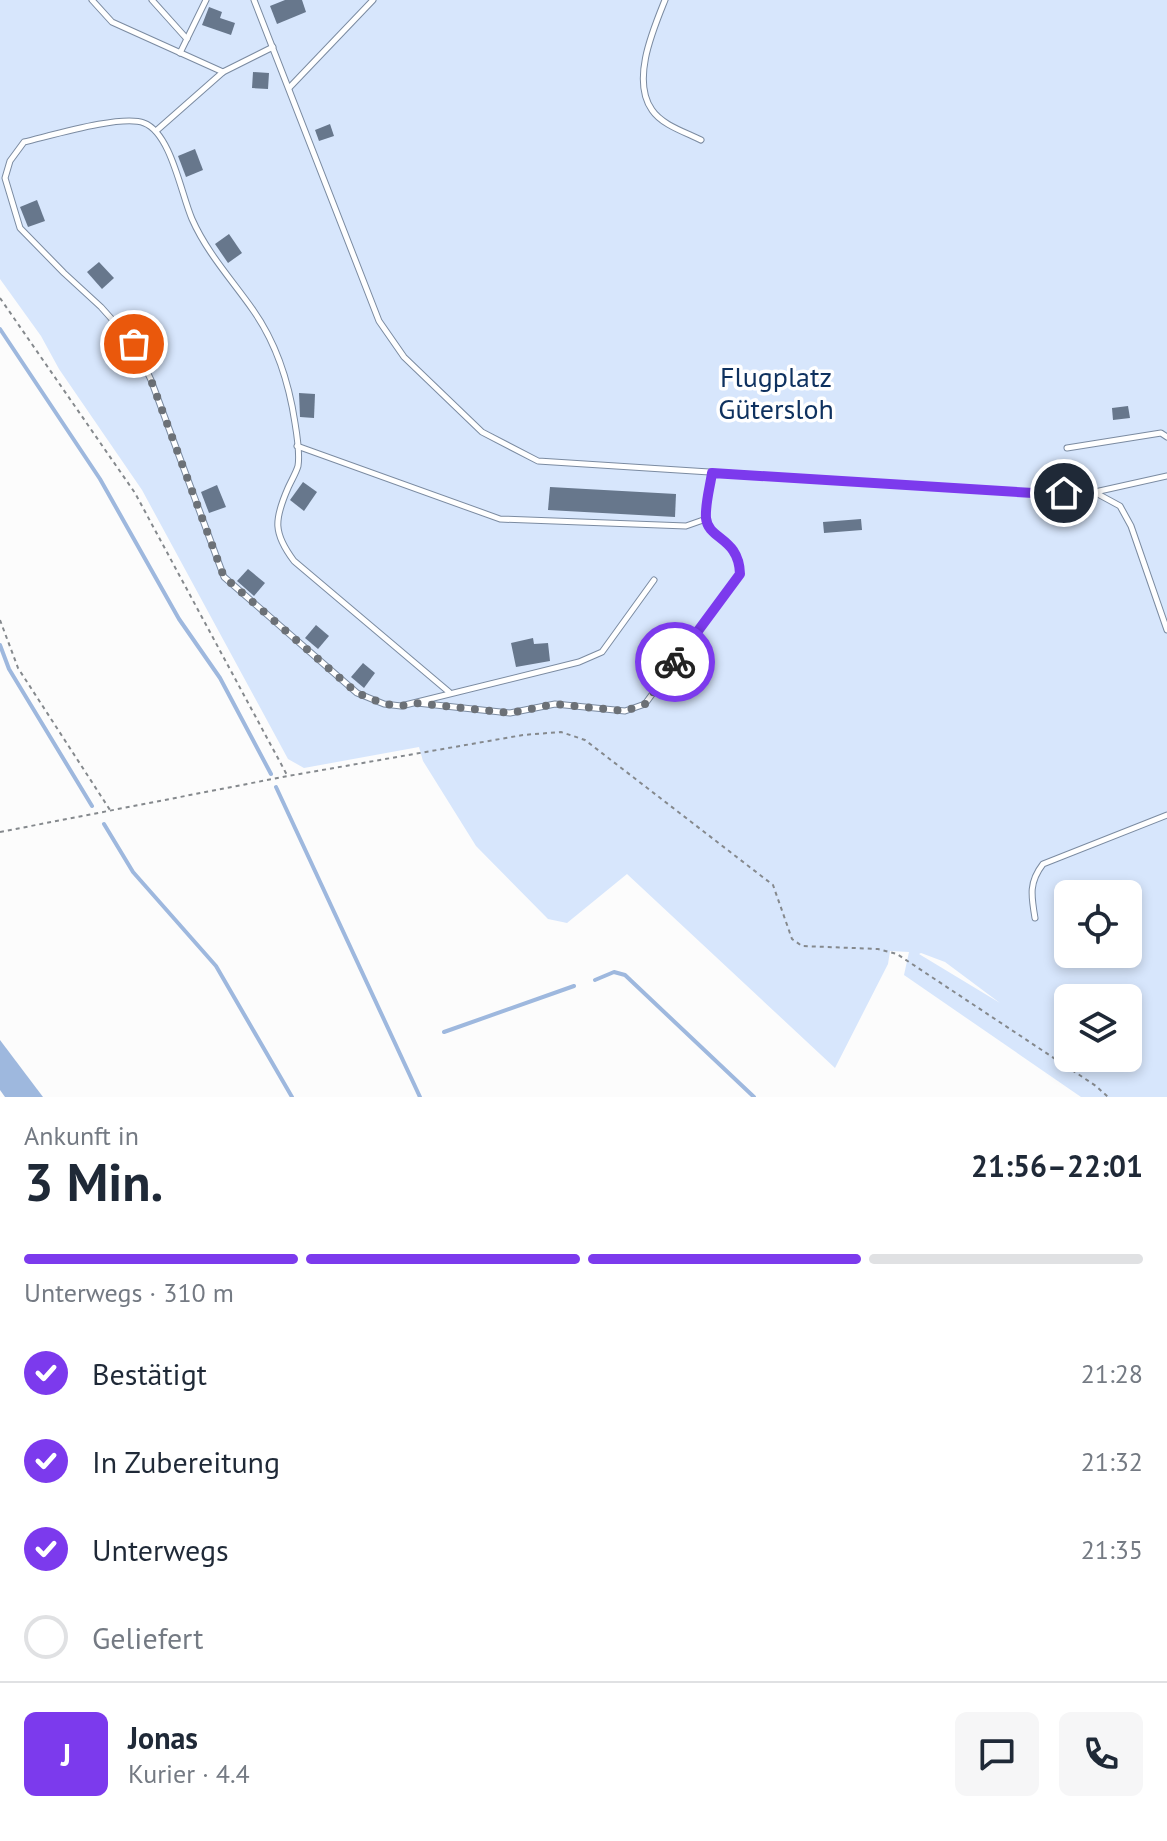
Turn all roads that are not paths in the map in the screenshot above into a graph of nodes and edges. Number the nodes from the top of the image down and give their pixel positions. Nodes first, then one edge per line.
1 (92, 0) edge
2 (152, 0) edge
3 (206, 0) edge
4 (254, 0) edge
5 (373, 0) edge
6 (665, 0) edge
7 (187, 39) junction
8 (273, 47) junction
9 (180, 53) junction
10 (223, 72) junction
11 (289, 88) junction
12 (156, 131) junction
13 (701, 140) dead end
14 (1167, 437) edge
15 (297, 446) junction
16 (1067, 448) dead end
17 (712, 473) junction
18 (1167, 476) edge
19 (1095, 492) junction
20 (706, 519) junction
21 (654, 580) dead end
22 (1167, 630) edge
23 (449, 692) junction
24 (414, 703) junction
25 (1167, 815) edge
26 (1035, 918) dead end

1 - 9 lane
2 - 7 lane
3 - 7 lane
4 - 8 lane
5 - 11 lane
6 - 13 lane
7 - 9 lane
8 - 10 lane
8 - 11 lane
9 - 10 lane
10 - 12 lane
11 - 17 lane
12 - 15 lane
12 - 24 lane
14 - 16 lane
15 - 20 lane
15 - 23 lane
17 - 19 lane
17 - 20 lane
18 - 19 lane
19 - 22 lane
20 - 24 lane
21 - 23 lane
23 - 24 lane
25 - 26 lane

